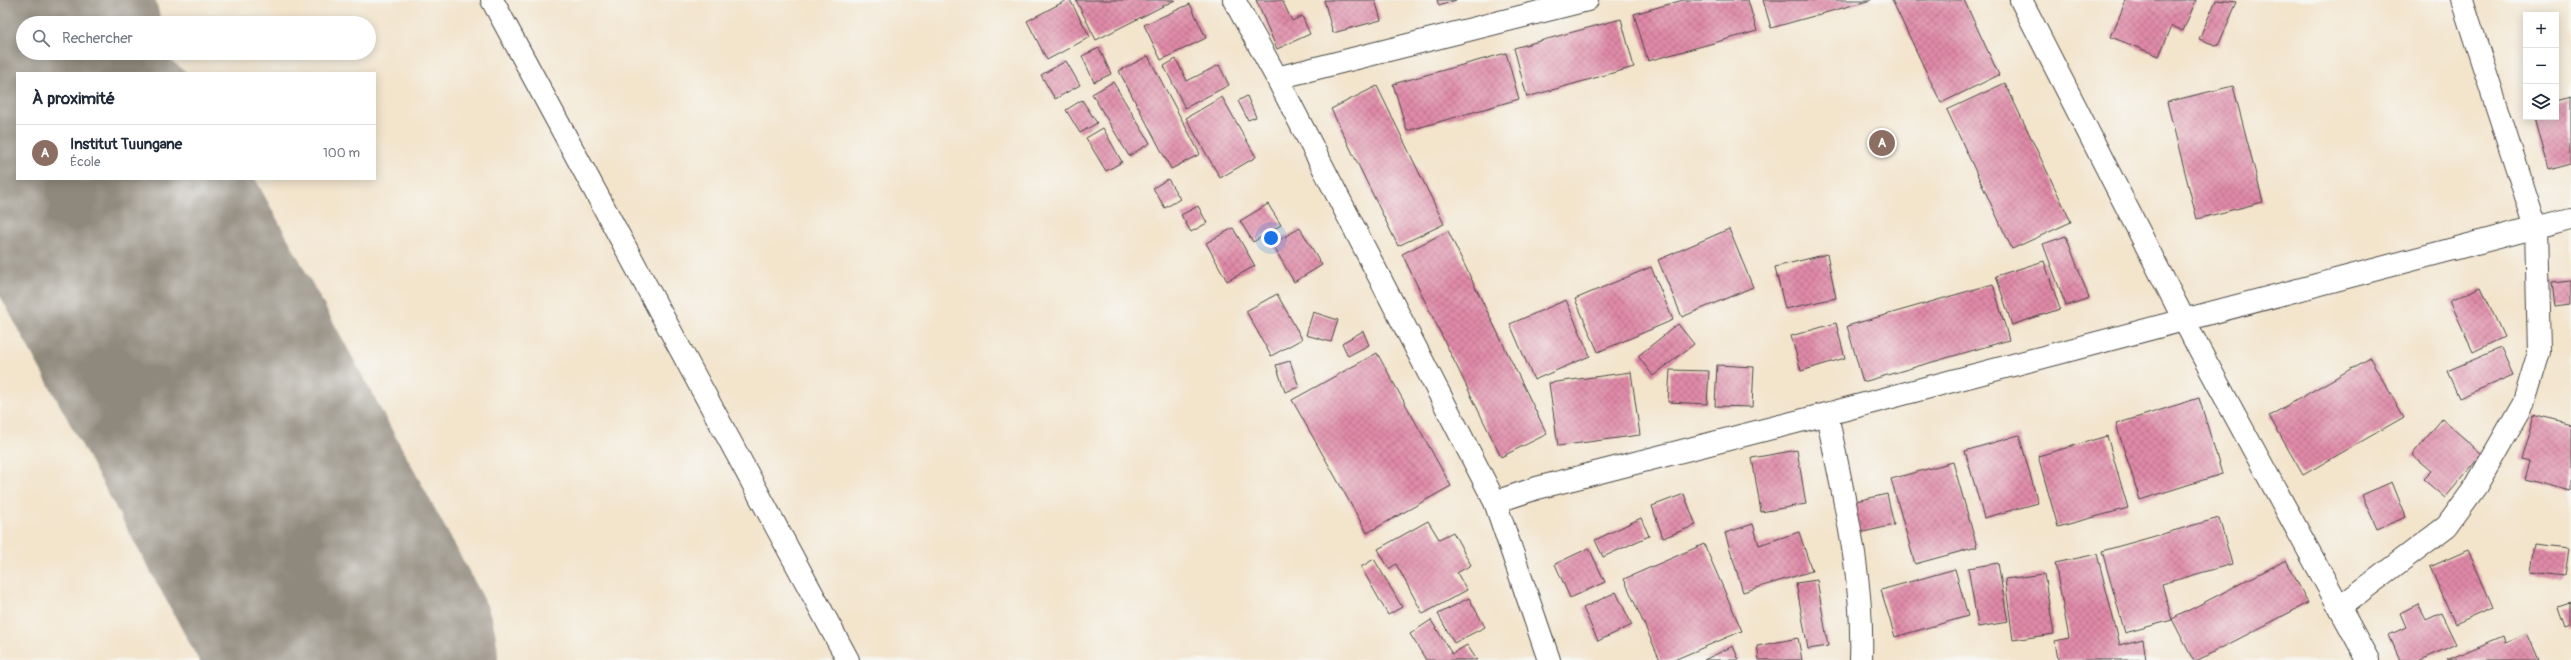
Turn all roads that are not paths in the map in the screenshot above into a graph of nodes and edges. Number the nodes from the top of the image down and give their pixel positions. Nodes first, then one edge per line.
1 (492, 0) edge
2 (1234, 0) edge
3 (1587, 0) edge
4 (2020, 0) edge
5 (2462, 0) edge
6 (1277, 78) junction
7 (2571, 218) edge
8 (2536, 227) junction
9 (2186, 320) junction
10 (1827, 414) junction
11 (1495, 502) junction
12 (2340, 607) junction
13 (848, 660) edge
14 (1549, 660) edge
15 (1861, 660) edge
16 (2368, 660) edge

1 - 13 street
2 - 6 street
3 - 6 street
4 - 9 street
5 - 8 street
6 - 11 street
7 - 8 street
8 - 9 street
8 - 12 street
9 - 10 street
9 - 12 street
10 - 11 street
10 - 15 street
11 - 14 street
12 - 16 street

